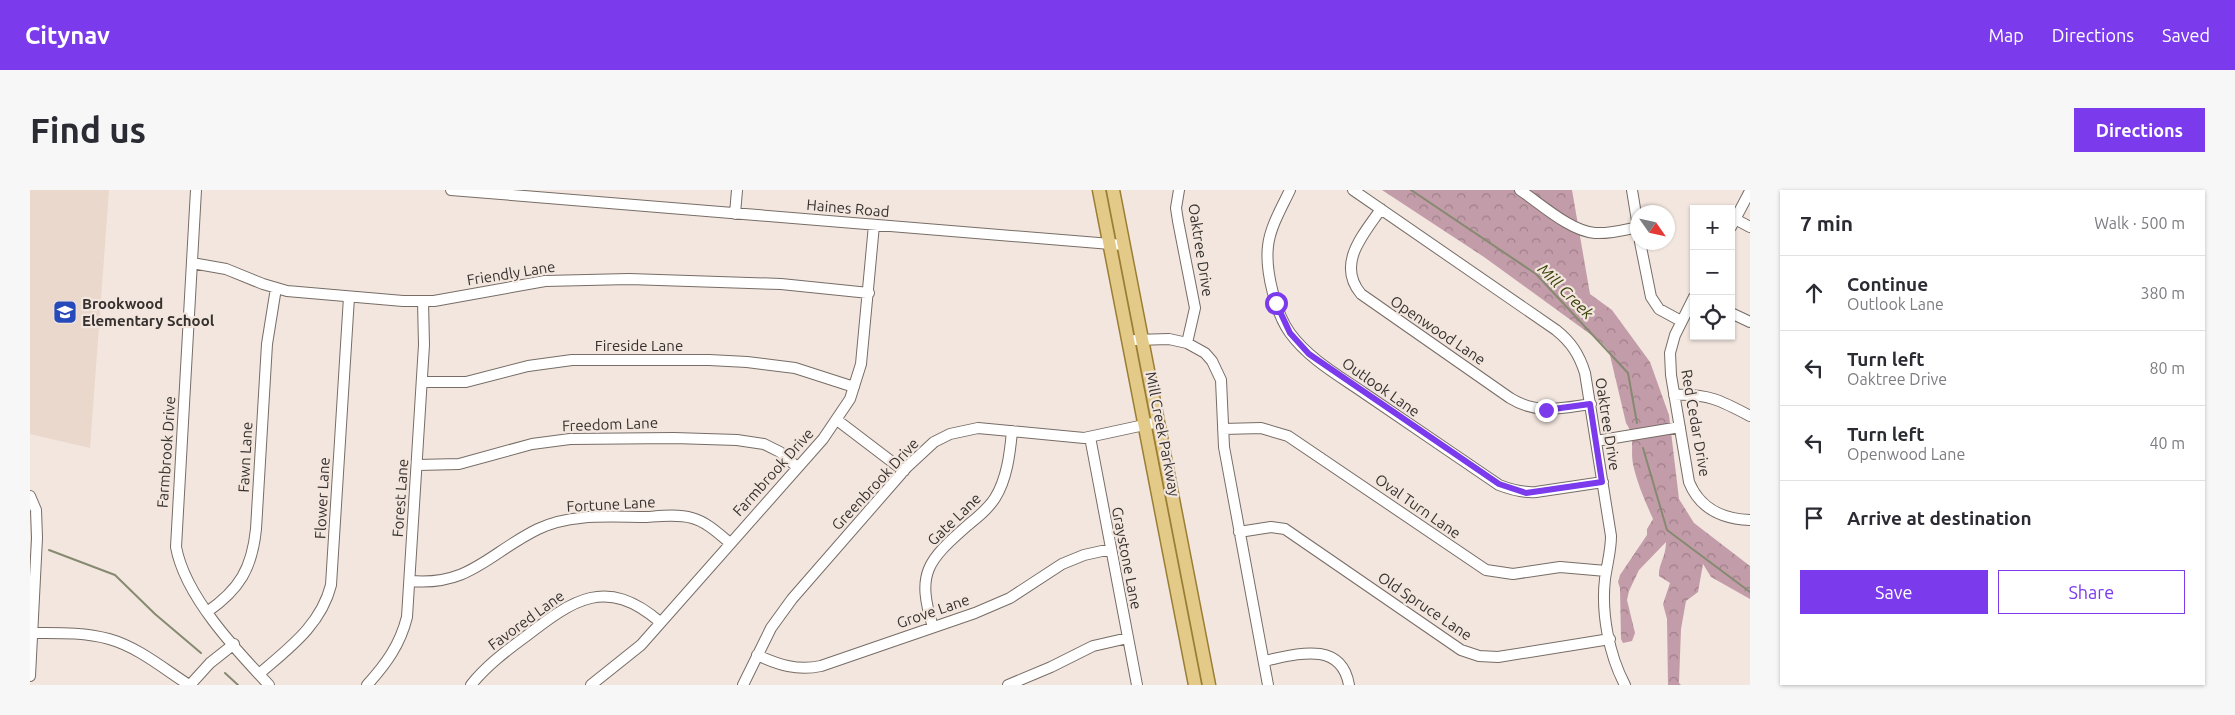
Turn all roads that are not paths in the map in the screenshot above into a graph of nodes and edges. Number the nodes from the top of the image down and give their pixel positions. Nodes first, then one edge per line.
1 (196, 190) edge
2 (451, 190) edge
3 (737, 190) edge
4 (1099, 190) edge
5 (1113, 190) edge
6 (1178, 190) edge
7 (1290, 190) edge
8 (1353, 190) edge
9 (1520, 190) edge
10 (1632, 190) edge
11 (1750, 190) edge
12 (1634, 205) edge
13 (1380, 209) junction
14 (735, 214) junction
15 (1735, 219) edge
16 (1735, 223) edge
17 (874, 225) junction
18 (1750, 227) edge
19 (1630, 228) edge
20 (1109, 244) junction
21 (1123, 245) junction
22 (1642, 250) edge
23 (192, 264) junction
24 (276, 288) junction
25 (869, 293) junction
26 (349, 297) junction
27 (422, 301) junction
28 (1690, 304) edge
29 (1735, 315) edge
30 (1681, 321) junction
31 (1750, 322) edge
32 (1129, 340) junction
33 (1142, 340) junction
34 (1186, 343) junction
35 (422, 382) junction
36 (854, 387) junction
37 (1674, 396) junction
38 (1590, 404) junction
39 (1750, 416) edge
40 (837, 420) junction
41 (1158, 422) junction
42 (1145, 425) junction
43 (1680, 427) junction
44 (1223, 429) junction
45 (1012, 431) junction
46 (1090, 437) junction
47 (1596, 441) junction
48 (418, 465) junction
49 (797, 467) junction
50 (904, 471) junction
51 (1602, 482) junction
52 (30, 496) edge
53 (1750, 520) edge
54 (1239, 532) junction
55 (730, 543) junction
56 (1110, 549) junction
57 (1606, 571) junction
58 (411, 581) junction
59 (32, 603) edge
60 (207, 612) junction
61 (660, 622) junction
62 (933, 627) junction
63 (32, 633) junction
64 (1128, 638) junction
65 (1610, 639) junction
66 (234, 644) junction
67 (757, 655) junction
68 (1264, 661) junction
69 (259, 674) junction
70 (30, 676) edge
71 (597, 683) edge
72 (190, 685) edge
73 (269, 685) edge
74 (367, 685) edge
75 (470, 685) edge
76 (743, 685) edge
77 (1008, 685) edge
78 (1137, 685) edge
79 (1195, 685) edge
80 (1209, 685) edge
81 (1268, 685) edge
82 (1349, 685) edge
83 (1625, 685) edge

1 - 23 street, Farmbrook Drive
2 - 14 street, Haines Road
3 - 14 street
4 - 20 main road, Mill Creek Parkway
5 - 21 main road, Mill Creek Parkway
6 - 34 street, Oaktree Drive
7 - 51 street, Outlook Lane
8 - 13 street, Oaktree Drive
9 - 19 street
10 - 12 street
11 - 15 street
13 - 38 street, Oaktree Drive
13 - 38 street, Openwood Lane
14 - 17 street, Haines Road
16 - 18 street
17 - 20 street, Haines Road
17 - 25 street, Farmbrook Drive
20 - 21 street, Haines Road
20 - 32 main road, Mill Creek Parkway
21 - 33 main road, Mill Creek Parkway
22 - 30 street
23 - 24 street, Friendly Lane
23 - 60 street, Farmbrook Drive
24 - 26 street, Friendly Lane
24 - 60 street, Fawn Lane
25 - 27 street, Friendly Lane
25 - 36 street, Farmbrook Drive
26 - 27 street, Friendly Lane
26 - 69 street, Flower Lane
27 - 35 street, Forest Lane
28 - 30 street, Red Cedar Drive
29 - 31 street
30 - 37 street, Red Cedar Drive
32 - 33 street
32 - 42 main road, Mill Creek Parkway
33 - 34 street
33 - 41 main road, Mill Creek Parkway
34 - 44 street
35 - 36 street, Fireside Lane
35 - 48 street, Forest Lane
36 - 40 street, Farmbrook Drive
37 - 39 street
37 - 43 street, Red Cedar Drive
38 - 47 street, Oaktree Drive
40 - 49 street, Farmbrook Drive
40 - 50 street
41 - 42 street, Greenbrook Drive
41 - 80 main road, Mill Creek Parkway
42 - 46 street, Greenbrook Drive
42 - 79 main road, Mill Creek Parkway
43 - 47 street
43 - 53 street, Red Cedar Drive
44 - 54 street
44 - 57 street, Oval Turn Lane
45 - 46 street, Greenbrook Drive
45 - 50 street, Greenbrook Drive
45 - 62 street, Gate Lane
46 - 56 street, Graystone Lane
47 - 51 street, Oaktree Drive
48 - 49 street, Freedom Lane
48 - 58 street, Forest Lane
49 - 55 street, Farmbrook Drive
50 - 67 street, Greenbrook Drive
51 - 57 street, Oaktree Drive
52 - 59 street
54 - 65 street, Old Spruce Lane
54 - 68 street
55 - 58 street, Fortune Lane
55 - 61 street, Farmbrook Drive
56 - 62 street, Grove Lane
56 - 64 street, Graystone Lane
57 - 65 street, Oaktree Drive
58 - 74 street, Forest Lane
59 - 63 street
60 - 66 street, Farmbrook Drive
61 - 71 street, Farmbrook Drive
61 - 75 street, Favored Lane
62 - 67 street, Grove Lane
63 - 70 street
63 - 72 street
64 - 77 street
64 - 78 street, Graystone Lane
65 - 83 street, Oaktree Drive
66 - 69 street, Farmbrook Drive
66 - 72 street
67 - 76 street, Greenbrook Drive
68 - 81 street
68 - 82 street
69 - 73 street, Farmbrook Drive

